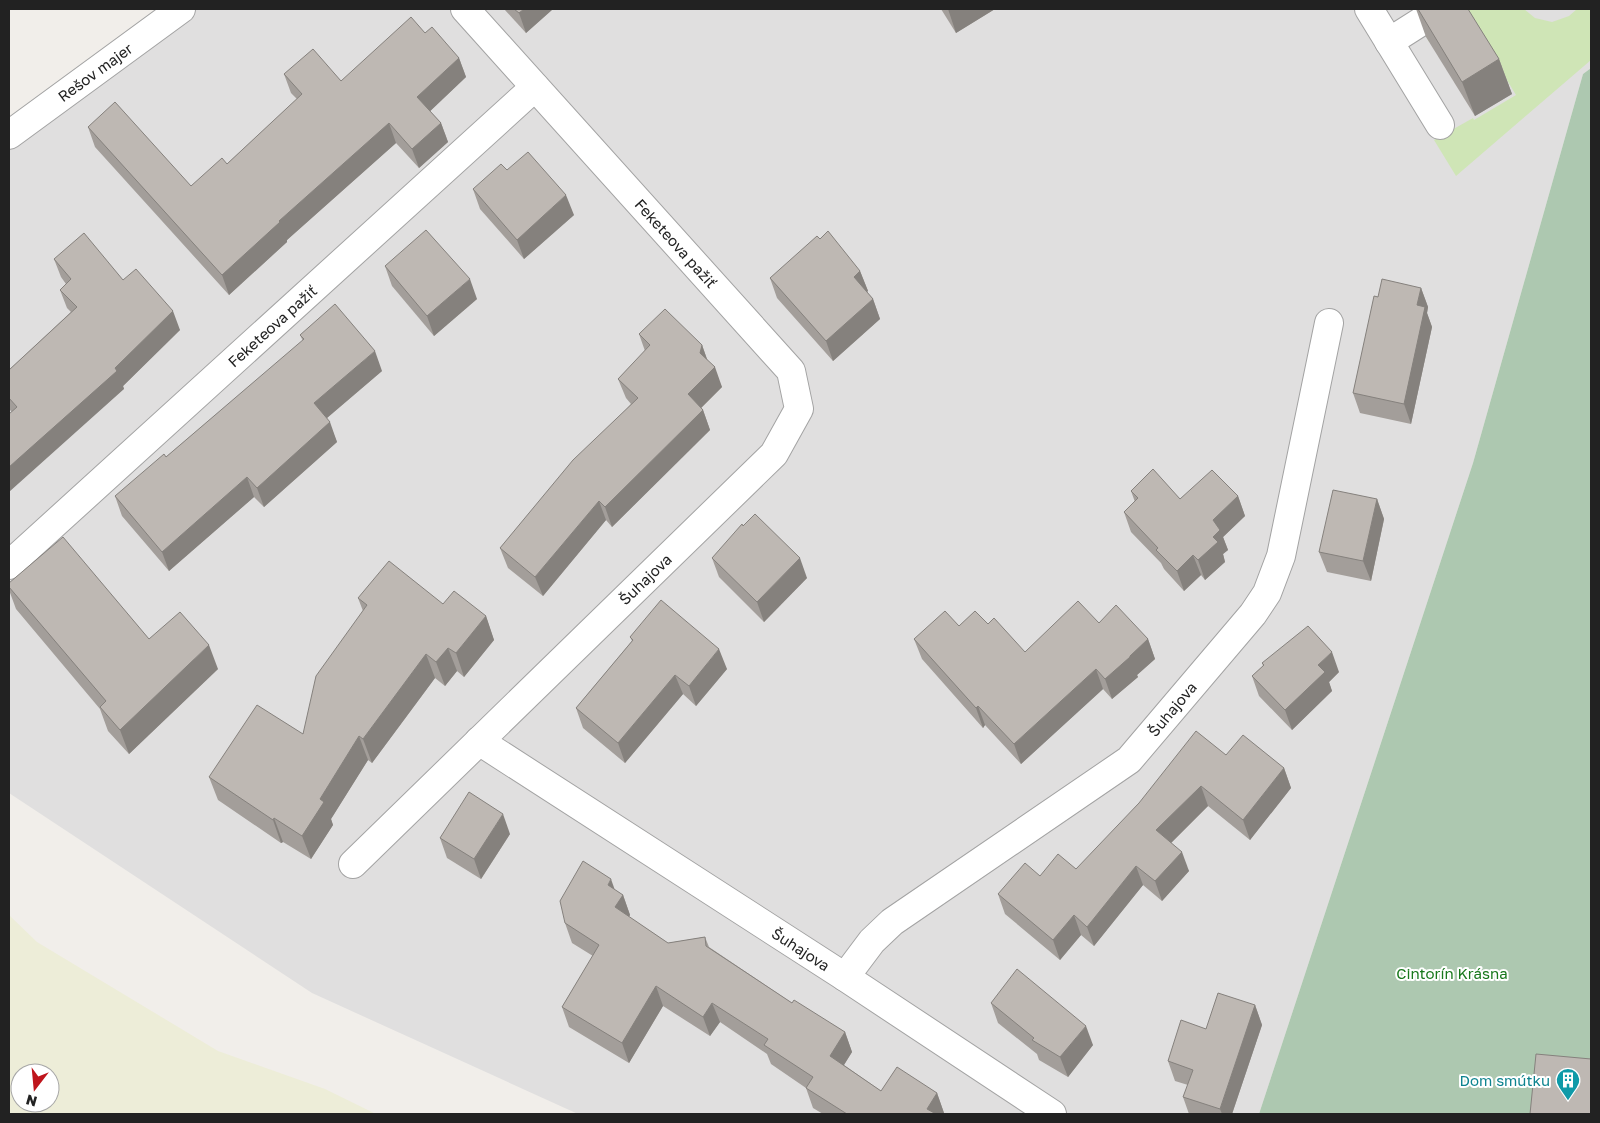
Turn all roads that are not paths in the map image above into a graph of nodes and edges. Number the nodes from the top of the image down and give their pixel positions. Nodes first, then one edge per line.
1 (181, 9) edge
2 (465, 9) edge
3 (1369, 9) edge
4 (1440, 9) edge
5 (1389, 42) junction
6 (534, 87) junction
7 (1440, 125) dead end
8 (9, 135) edge
9 (1329, 323) dead end
10 (799, 409) joint
11 (9, 565) edge
12 (479, 742) junction
13 (354, 864) dead end
14 (845, 977) junction
15 (1052, 1114) edge

1 - 8 street, Rešov majer
2 - 6 street, Feketeova pažiť
3 - 5 street
4 - 5 street
5 - 7 street
6 - 10 street, Feketeova pažiť
6 - 11 street, Feketeova pažiť
9 - 14 street, Šuhajova
10 - 12 street, Šuhajova
12 - 13 street, Šuhajova
12 - 14 street, Šuhajova
14 - 15 street, Šuhajova

